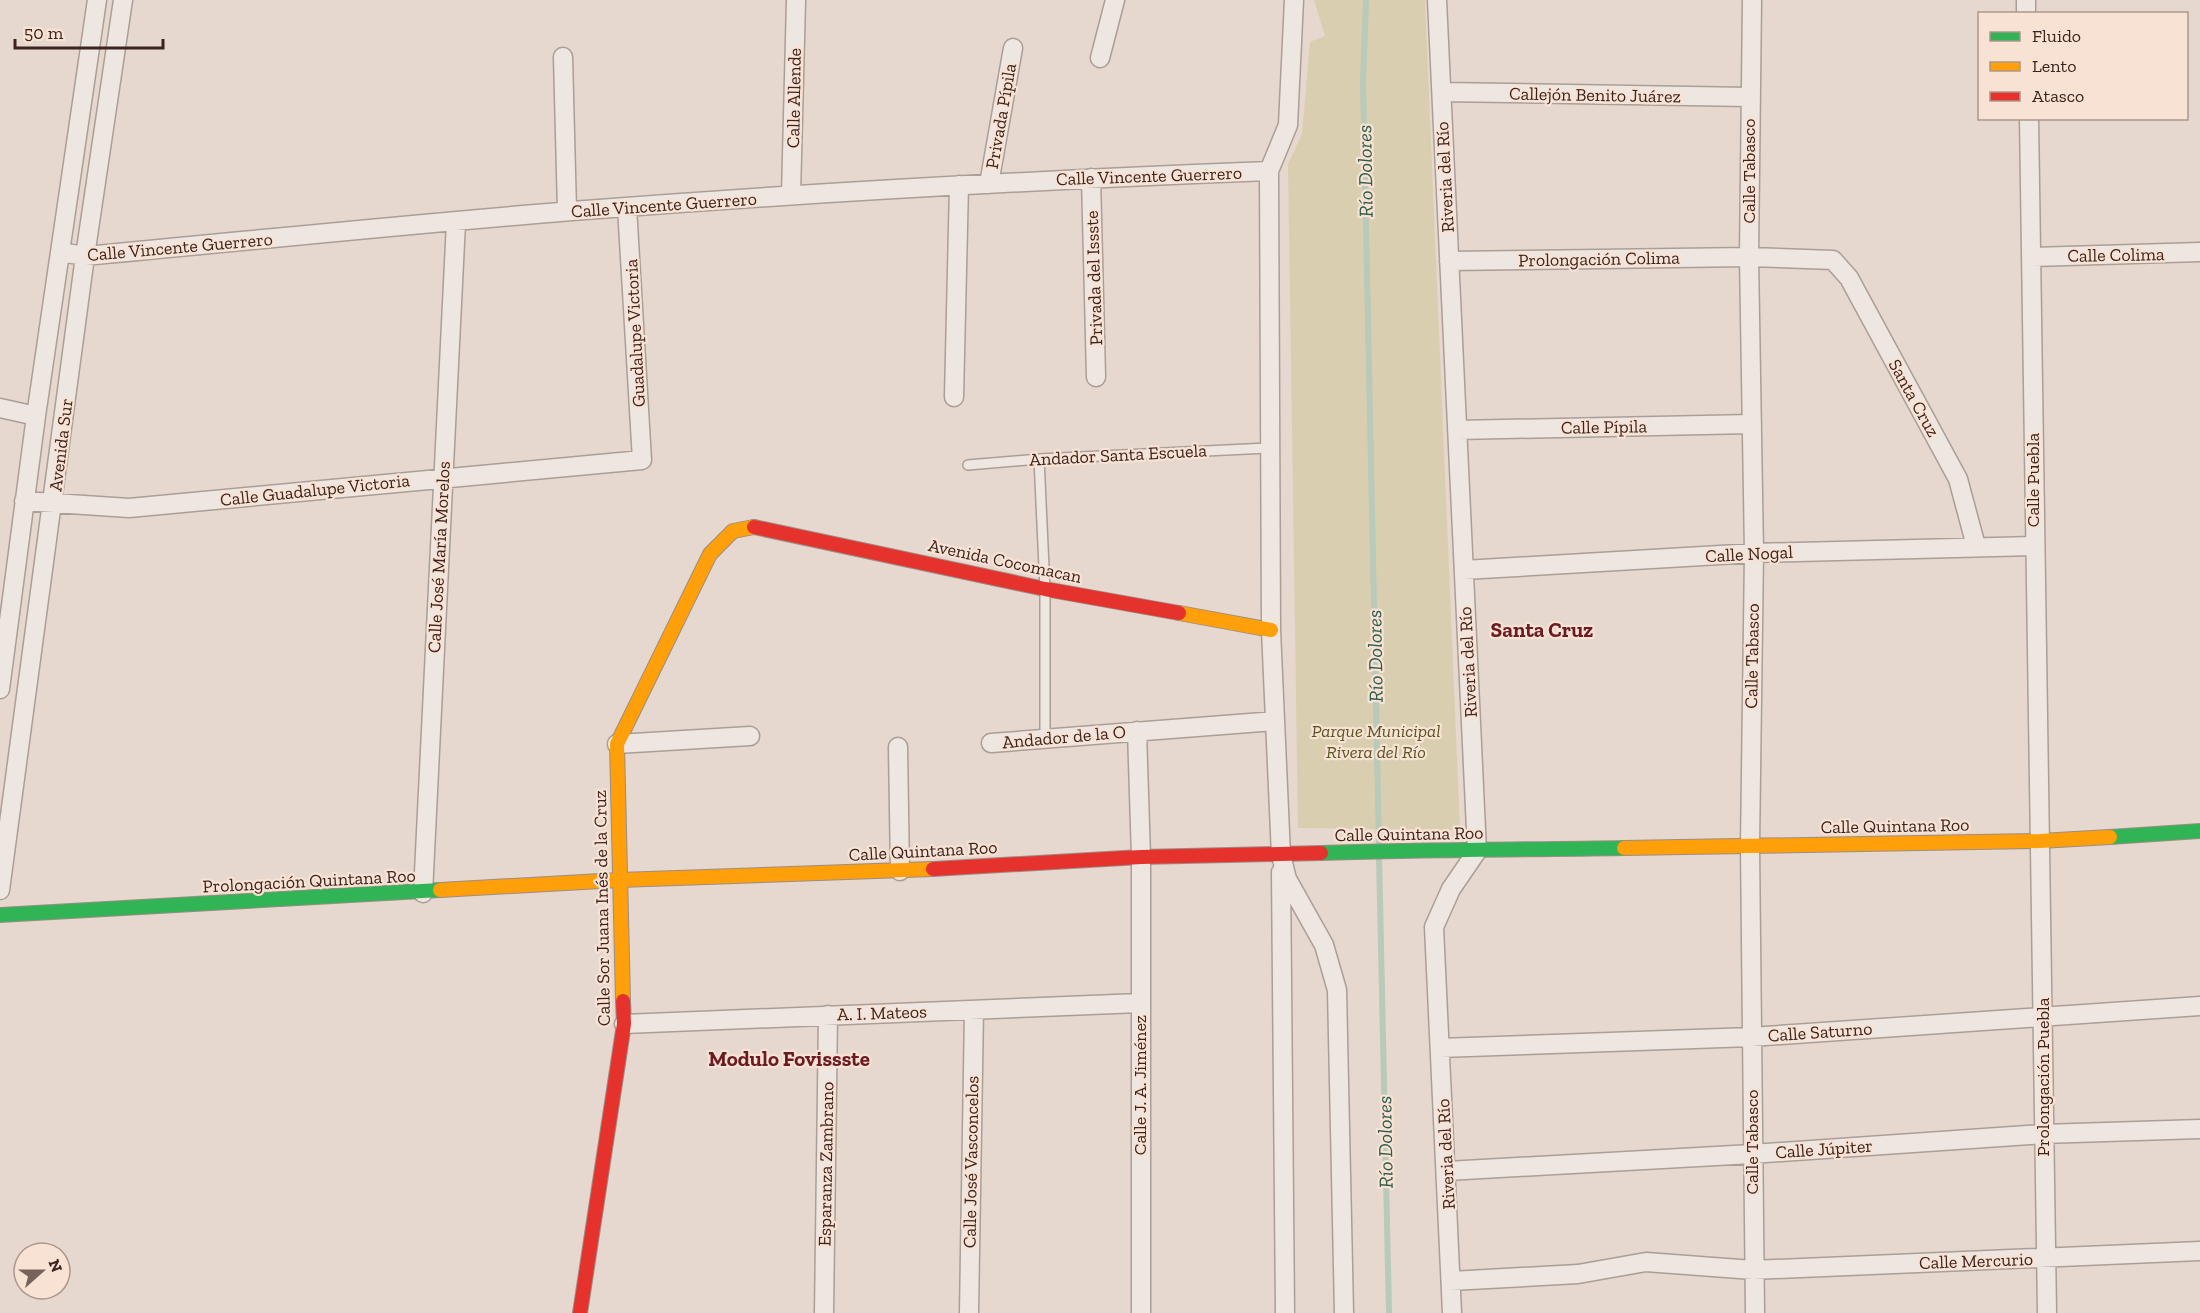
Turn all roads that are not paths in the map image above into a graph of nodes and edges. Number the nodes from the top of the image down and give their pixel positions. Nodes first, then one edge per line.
1 (97, 0) edge
2 (123, 0) edge
3 (796, 0) edge
4 (1115, 0) edge
5 (1294, 0) edge
6 (1437, 0) edge
7 (1752, 0) edge
8 (1013, 48) dead end
9 (563, 57) dead end
10 (1100, 58) dead end
11 (1442, 92) junction
12 (1749, 97) junction
13 (2029, 120) edge
14 (1269, 171) junction
15 (1091, 178) junction
16 (989, 184) junction
17 (958, 185) junction
18 (791, 195) junction
19 (627, 207) junction
20 (567, 211) junction
21 (456, 222) junction
22 (60, 252) junction
23 (2200, 252) edge
24 (85, 256) junction
25 (1749, 256) junction
26 (2032, 257) junction
27 (1833, 260) joint
28 (1449, 261) junction
29 (1096, 377) dead end
30 (954, 397) dead end
31 (0, 408) edge
32 (36, 416) junction
33 (1752, 424) junction
34 (1457, 430) junction
35 (1269, 448) junction
36 (1039, 459) junction
37 (642, 460) joint
38 (968, 465) dead end
39 (442, 477) junction
40 (24, 501) junction
41 (54, 504) junction
42 (733, 531) joint
43 (1976, 546) junction
44 (2034, 546) junction
45 (1754, 553) junction
46 (1464, 570) junction
47 (1045, 589) junction
48 (6, 599) edge
49 (1271, 630) junction
50 (0, 689) edge
51 (1275, 721) junction
52 (1137, 731) junction
53 (750, 736) dead end
54 (1045, 740) junction
55 (991, 743) dead end
56 (617, 744) junction
57 (898, 747) dead end
58 (2200, 831) edge
59 (2040, 841) junction
60 (1750, 846) junction
61 (1477, 851) junction
62 (1281, 855) junction
63 (1141, 857) junction
64 (900, 871) junction
65 (619, 880) junction
66 (0, 890) edge
67 (423, 893) junction
68 (0, 915) edge
69 (1140, 1002) junction
70 (2200, 1006) edge
71 (974, 1010) junction
72 (828, 1015) junction
73 (2044, 1016) junction
74 (624, 1024) junction
75 (1751, 1037) junction
76 (1440, 1048) junction
77 (2200, 1129) edge
78 (2043, 1134) junction
79 (1752, 1155) junction
80 (1447, 1171) junction
81 (2200, 1251) edge
82 (2046, 1258) junction
83 (1753, 1270) junction
84 (1450, 1281) junction
85 (580, 1313) edge
86 (824, 1313) edge
87 (969, 1313) edge
88 (1142, 1313) edge
89 (1285, 1313) edge
90 (1344, 1313) edge
91 (1452, 1313) edge
92 (1755, 1313) edge
93 (2047, 1313) edge

1 - 22 street, Avenida Sur
2 - 24 street, Avenida Sur
3 - 18 street, Calle Allende
4 - 10 street
5 - 14 street
6 - 11 street, Riveria del Río
7 - 12 street, Calle Tabasco
8 - 16 street, Privada Pípila
9 - 20 street
11 - 12 street, Callejón Benito Juárez
11 - 28 street, Riveria del Río
12 - 25 street, Calle Tabasco
13 - 26 street, Calle Puebla
14 - 15 street, Calle Vincente Guerrero
14 - 35 street
15 - 16 street, Calle Vincente Guerrero
15 - 29 street, Privada del Issste
16 - 17 street, Calle Vincente Guerrero
17 - 18 street, Calle Vincente Guerrero
17 - 30 street
18 - 19 street, Calle Vincente Guerrero
19 - 20 street, Calle Vincente Guerrero
19 - 37 street, Guadalupe Victoria
20 - 21 street, Calle Vincente Guerrero
21 - 24 street, Calle Vincente Guerrero
21 - 39 street, Calle José María Morelos
22 - 24 street, Calle Vincente Guerrero
22 - 32 street, Avenida Sur
23 - 26 street, Calle Colima
24 - 41 street, Avenida Sur
25 - 27 street, Prolongación Colima
25 - 28 street, Prolongación Colima
25 - 33 street, Calle Tabasco
26 - 44 street, Calle Puebla
27 - 43 street, Santa Cruz
28 - 34 street, Riveria del Río
31 - 32 street
32 - 40 street, Avenida Sur
33 - 34 street, Calle Pípila
33 - 45 street, Calle Tabasco
34 - 46 street, Riveria del Río
35 - 36 lane, Andador Santa Escuela
35 - 49 street
36 - 38 lane, Andador Santa Escuela
36 - 47 lane
37 - 39 street, Calle Guadalupe Victoria
39 - 41 street, Calle Guadalupe Victoria
39 - 67 street, Calle José María Morelos
40 - 41 street, Calle Guadalupe Victoria
40 - 48 street, Avenida Sur
41 - 66 street, Avenida Sur
42 - 47 street, Avenida Cocomacan
42 - 56 street, Calle Sor Juana Inés de la Cruz
43 - 44 street, Calle Nogal
43 - 45 street, Calle Nogal
44 - 59 street, Calle Puebla
45 - 46 street, Calle Nogal
45 - 60 street, Calle Tabasco
46 - 61 street, Riveria del Río
47 - 49 street, Avenida Cocomacan
47 - 54 lane
48 - 50 street, Avenida Sur
49 - 51 street
51 - 52 street, Andador de la O
51 - 62 street
52 - 54 street, Andador de la O
52 - 63 street, Calle J. A. Jiménez
53 - 56 street
54 - 55 street, Andador de la O
56 - 65 street, Calle Sor Juana Inés de la Cruz
57 - 64 street
58 - 59 street, Calle Quintana Roo
59 - 60 street, Calle Quintana Roo
59 - 73 street, Prolongación Puebla
60 - 61 street, Calle Quintana Roo
60 - 75 street, Calle Tabasco
61 - 62 street, Calle Quintana Roo
61 - 76 street, Riveria del Río
62 - 63 street, Calle Quintana Roo
62 - 89 street
62 - 90 street
63 - 64 street, Calle Quintana Roo
63 - 69 street, Calle J. A. Jiménez
64 - 65 street, Calle Quintana Roo
65 - 67 street, Prolongación Quintana Roo
65 - 74 street, Calle Sor Juana Inés de la Cruz
67 - 68 street, Prolongación Quintana Roo
69 - 71 street, A. I. Mateos
69 - 88 street, Calle J. A. Jiménez
70 - 73 street, Calle Saturno
71 - 72 street, A. I. Mateos
71 - 87 street, Calle José Vasconcelos
72 - 74 street, A. I. Mateos
72 - 86 street, Esparanza Zambrano
73 - 75 street, Calle Saturno
73 - 78 street, Prolongación Puebla
74 - 85 street, Calle Sor Juana Inés de la Cruz
75 - 76 street, Calle Saturno
75 - 79 street, Calle Tabasco
76 - 80 street, Riveria del Río
77 - 78 street, Calle Júpiter
78 - 79 street, Calle Júpiter
78 - 82 street, Prolongación Puebla
79 - 80 street, Calle Júpiter
79 - 83 street, Calle Tabasco
80 - 84 street, Riveria del Río
81 - 82 street, Calle Mercurio
82 - 83 street, Calle Mercurio
82 - 93 street, Prolongación Puebla
83 - 84 street, Calle Mercurio
83 - 92 street, Calle Tabasco
84 - 91 street, Riveria del Río

